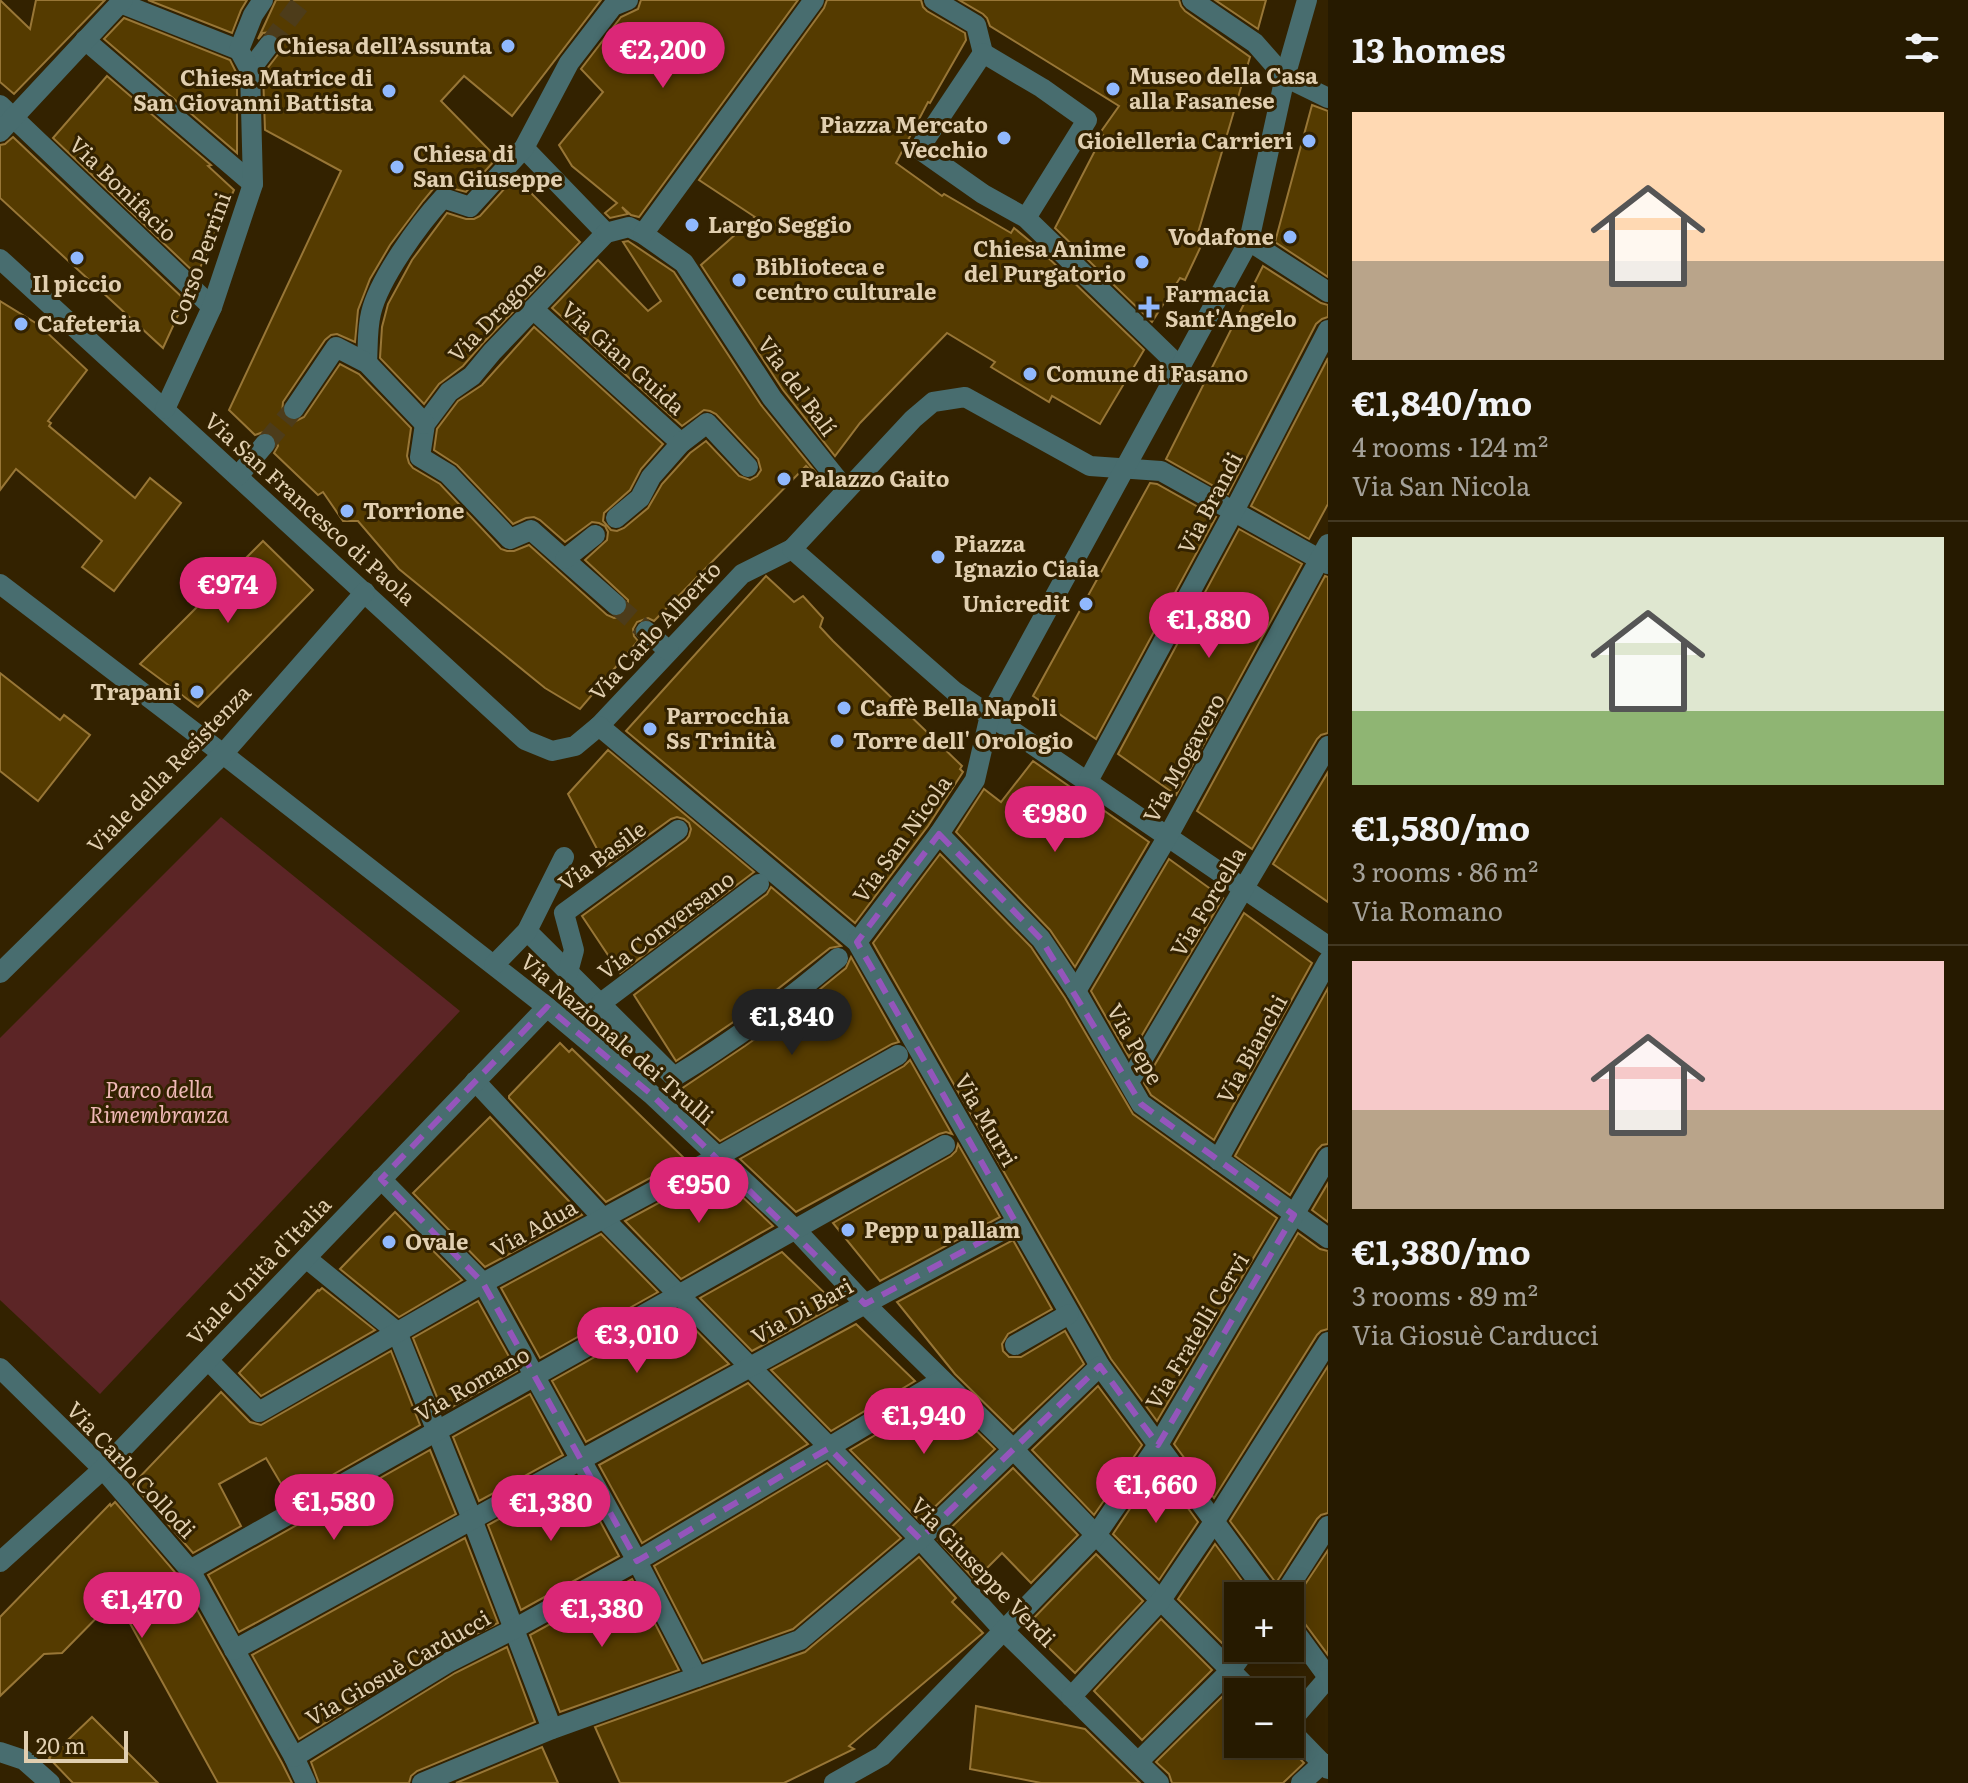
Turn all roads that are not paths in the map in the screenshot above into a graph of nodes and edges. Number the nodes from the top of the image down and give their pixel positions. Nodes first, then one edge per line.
1 (263, 0) edge
2 (628, 0) edge
3 (814, 0) edge
4 (934, 0) edge
5 (1192, 0) edge
6 (1307, 0) edge
7 (122, 2) edge
8 (85, 40) junction
9 (269, 45) tunnel mouth
10 (239, 50) junction
11 (983, 53) junction
12 (250, 70) junction
13 (1285, 77) junction
14 (1328, 98) edge
15 (4, 118) edge
16 (524, 148) junction
17 (253, 184) junction
18 (1026, 218) junction
19 (606, 233) junction
20 (643, 234) junction
21 (1249, 241) junction
22 (0, 259) edge
23 (1328, 292) edge
24 (212, 307) junction
25 (533, 309) junction
26 (1328, 330) edge
27 (367, 363) junction
28 (1181, 368) junction
29 (165, 409) junction
30 (294, 409) tunnel mouth
31 (425, 424) junction
32 (681, 443) junction
33 (265, 444) tunnel mouth
34 (748, 467) dead end
35 (1124, 470) junction
36 (238, 476) junction
37 (846, 490) junction
38 (1234, 511) junction
39 (616, 518) dead end
40 (595, 535) dead end
41 (792, 549) junction
42 (1325, 556) edge
43 (565, 559) junction
44 (0, 584) edge
45 (365, 592) junction
46 (616, 605) tunnel mouth
47 (646, 631) tunnel mouth
48 (669, 651) junction
49 (990, 715) junction
50 (599, 726) junction
51 (1328, 746) edge
52 (223, 754) junction
53 (1088, 781) junction
54 (678, 830) dead end
55 (939, 834) junction
56 (1168, 836) junction
57 (564, 857) dead end
58 (759, 884) dead end
59 (1245, 889) junction
60 (527, 931) junction
61 (857, 942) junction
62 (1328, 946) edge
63 (838, 958) dead end
64 (1328, 961) edge
65 (494, 965) junction
66 (568, 972) junction
67 (0, 973) edge
68 (1076, 991) junction
69 (601, 1003) junction
70 (547, 1007) junction
71 (898, 1055) dead end
72 (475, 1081) junction
73 (1129, 1082) junction
74 (945, 1145) dead end
75 (717, 1157) junction
76 (1328, 1157) edge
77 (1218, 1160) junction
78 (381, 1179) junction
79 (1294, 1215) junction
80 (603, 1218) junction
81 (1016, 1223) junction
82 (796, 1230) junction
83 (1328, 1238) edge
84 (306, 1258) junction
85 (483, 1283) junction
86 (680, 1296) junction
87 (865, 1304) junction
88 (1069, 1314) junction
89 (397, 1332) junction
90 (1328, 1342) edge
91 (1015, 1345) dead end
92 (208, 1360) junction
93 (1100, 1366) junction
94 (0, 1368) edge
95 (750, 1368) junction
96 (535, 1376) junction
97 (942, 1380) junction
98 (437, 1432) junction
99 (1158, 1445) junction
100 (829, 1448) junction
101 (1013, 1449) junction
102 (580, 1459) junction
103 (103, 1469) junction
104 (472, 1519) junction
105 (1214, 1522) junction
106 (1328, 1526) edge
107 (1096, 1535) junction
108 (920, 1539) junction
109 (637, 1561) junction
110 (0, 1562) edge
111 (190, 1570) junction
112 (1259, 1582) edge
113 (1292, 1582) edge
114 (1161, 1600) junction
115 (514, 1629) junction
116 (1004, 1631) junction
117 (1304, 1645) edge
118 (234, 1650) junction
119 (1237, 1662) edge
120 (1231, 1670) junction
121 (697, 1677) junction
122 (1239, 1678) edge
123 (1328, 1678) edge
124 (1071, 1697) junction
125 (1304, 1706) edge
126 (552, 1729) junction
127 (1304, 1744) edge
128 (0, 1752) edge
129 (294, 1757) junction
130 (1138, 1762) junction
131 (1325, 1766) edge
132 (50, 1783) edge
133 (306, 1783) edge
134 (422, 1783) edge
135 (834, 1783) edge
136 (1159, 1783) edge
137 (1301, 1783) edge

1 - 10 street
2 - 16 street
3 - 20 street
4 - 11 street
5 - 13 street
6 - 13 street
7 - 8 street
7 - 10 street
8 - 15 street
8 - 17 street
9 - 12 street
10 - 12 street, Corso Perrini
11 - 18 street
11 - 18 street
12 - 17 street, Corso Perrini
13 - 14 street
13 - 21 street
15 - 24 street, Via Bonifacio
16 - 19 street
16 - 27 street
17 - 24 street, Corso Perrini
18 - 28 street
19 - 20 street
19 - 25 street, Via Dragone
20 - 37 street, Via del Balí
21 - 23 street
21 - 28 street
22 - 29 street, Via San Francesco di Paola
24 - 29 street, Corso Perrini
25 - 31 street, Via Dragone
25 - 32 street, Via Gian Guida
26 - 38 street, Via Brandi
27 - 30 street
27 - 31 street
28 - 35 street
29 - 36 street, Via San Francesco di Paola
31 - 43 street
32 - 34 street
32 - 39 street
33 - 36 street
35 - 37 street
35 - 38 street
35 - 49 street
36 - 45 street, Via San Francesco di Paola
37 - 41 street
38 - 42 street
38 - 53 street, Via Brandi
40 - 43 street
41 - 48 street, Via Carlo Alberto
41 - 49 street
42 - 56 street, Via Mogavero
43 - 46 street
44 - 52 street, Via Nazionale dei Trulli
45 - 50 street, Via San Francesco di Paola
45 - 52 street, Viale della Resistenza
47 - 48 street
48 - 50 street, Via Carlo Alberto
49 - 53 street
49 - 55 street, Via San Nicola
50 - 61 street, Via Murri
51 - 59 street, Via Forcella
52 - 65 street, Via Nazionale dei Trulli
52 - 67 street, Viale della Resistenza
53 - 56 street
54 - 66 street, Via Basile
55 - 61 street, Via San Nicola
55 - 68 street, Via Pepe
56 - 59 street
56 - 68 street, Via Mogavero
57 - 60 street
58 - 69 street, Via Conversano
59 - 62 street
59 - 73 street, Via Forcella
60 - 65 street
60 - 66 street
61 - 81 street, Via Murri
63 - 69 street
64 - 77 street, Via Bianchi
65 - 70 street, Via Nazionale dei Trulli
66 - 69 street
68 - 73 street, Via Pepe
70 - 72 street, Viale Unità d'Italia
70 - 75 street, Via Nazionale dei Trulli
71 - 75 street, Via Adua
72 - 78 street, Viale Unità d'Italia
72 - 80 street, Via Giuseppe Verdi
73 - 77 street, Via Pepe
74 - 82 street, Via Romano
75 - 80 street, Via Adua
75 - 82 street, Via Nazionale dei Trulli
76 - 79 street, Via Fratelli Cervi
77 - 79 street, Via Pepe
78 - 84 street, Viale Unità d'Italia
78 - 85 street
79 - 83 street, Via Pepe
79 - 99 street, Via Fratelli Cervi
80 - 85 street, Via Adua
80 - 86 street, Via Giuseppe Verdi
81 - 87 street, Via Di Bari
81 - 88 street, Via Murri
82 - 86 street, Via Romano
82 - 87 street, Via Nazionale dei Trulli
84 - 89 street
84 - 92 street, Viale Unità d'Italia
85 - 89 street, Via Adua
85 - 96 street
86 - 95 street, Via Giuseppe Verdi
86 - 96 street, Via Romano
87 - 95 street, Via Di Bari
87 - 97 street, Via Nazionale dei Trulli
88 - 91 street
88 - 93 street, Via Murri
89 - 92 street, Via Adua
89 - 98 street
90 - 105 street
92 - 103 street, Viale Unità d'Italia
93 - 99 street, Via Murri
93 - 101 street
94 - 103 street, Via Carlo Collodi
95 - 100 street, Via Giuseppe Verdi
95 - 102 street, Via Di Bari
96 - 98 street, Via Romano
96 - 102 street
97 - 100 street, Via Giosuè Carducci
97 - 101 street, Via Nazionale dei Trulli
98 - 104 street
98 - 111 street, Via Romano
99 - 105 street, Via Murri
99 - 107 street, Via Fratelli Cervi
100 - 108 street, Via Giuseppe Verdi
100 - 109 street, Via Giosuè Carducci
101 - 107 street, Via Nazionale dei Trulli
101 - 108 street
102 - 104 street, Via Di Bari
102 - 109 street
103 - 110 street, Viale Unità d'Italia
103 - 111 street, Via Carlo Collodi
104 - 115 street
104 - 118 street, Via Di Bari
105 - 112 street, Via Murri
105 - 114 street
106 - 113 street
107 - 114 street, Via Nazionale dei Trulli
107 - 116 street, Via Fratelli Cervi
108 - 116 street, Via Giuseppe Verdi
108 - 121 street
109 - 115 street, Via Giosuè Carducci
109 - 121 street
111 - 118 street, Via Carlo Collodi
114 - 120 street, Via Nazionale dei Trulli
114 - 124 street
115 - 126 street
115 - 129 street, Via Giosuè Carducci
116 - 124 street, Via Giuseppe Verdi
116 - 135 street, Via Fratelli Cervi
117 - 123 street
118 - 129 street, Via Carlo Collodi
119 - 120 street
120 - 122 street, Via Nazionale dei Trulli
120 - 130 street
121 - 126 street
123 - 125 street
124 - 130 street, Via Giuseppe Verdi
126 - 134 street
127 - 131 street
128 - 132 street
129 - 133 street, Via Carlo Collodi
130 - 136 street, Via Giuseppe Verdi
131 - 137 street

